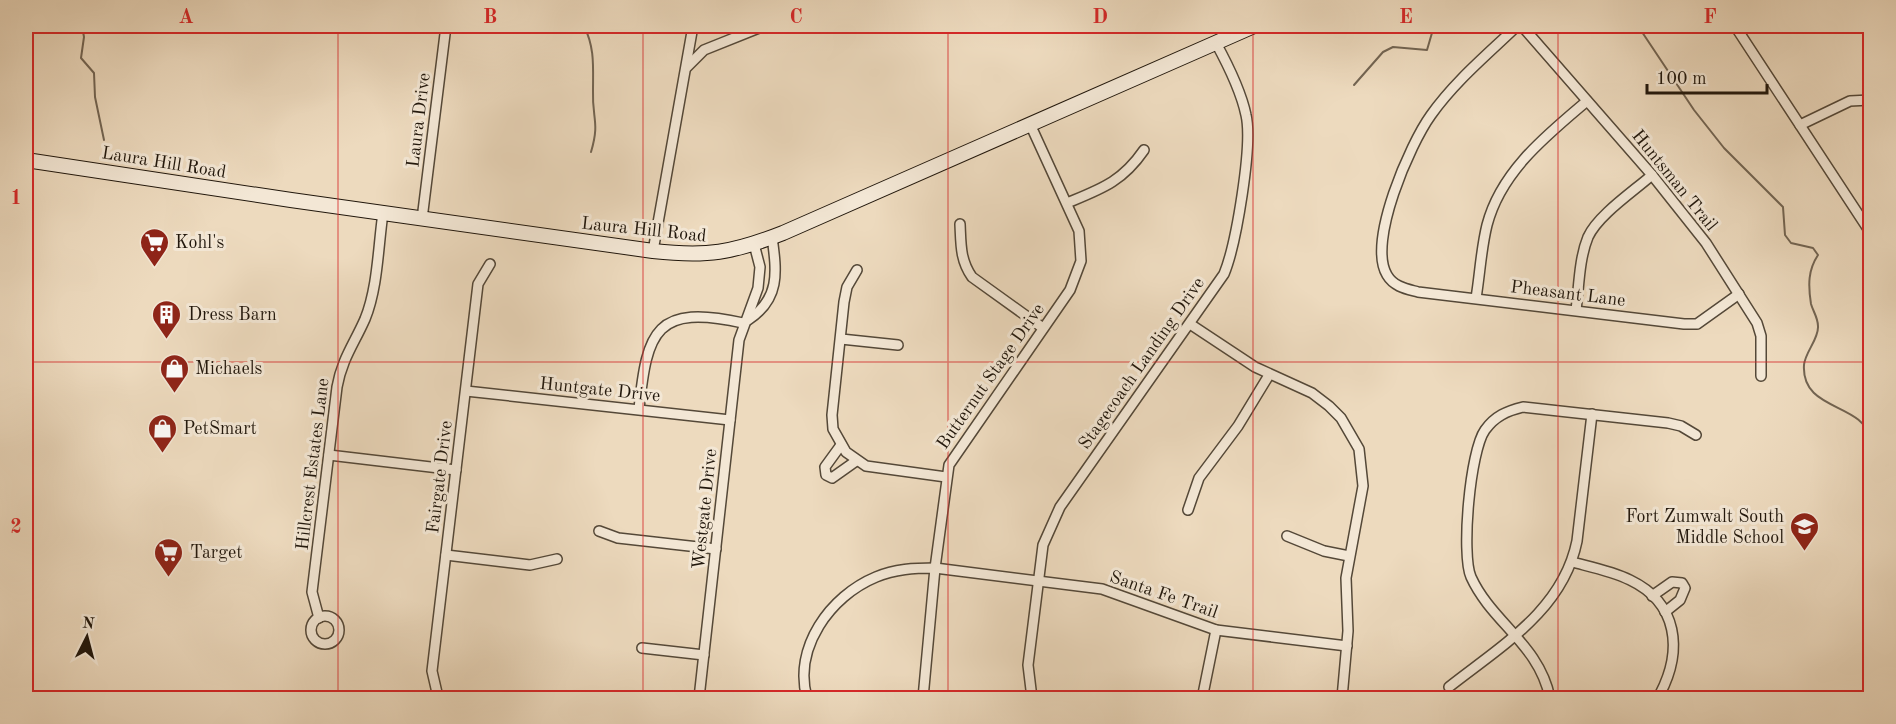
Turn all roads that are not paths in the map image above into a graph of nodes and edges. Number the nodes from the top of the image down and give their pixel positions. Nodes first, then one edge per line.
1 (446, 26) edge
2 (692, 26) edge
3 (764, 26) edge
4 (1254, 26) edge
5 (1517, 26) edge
6 (1522, 26) edge
7 (1735, 26) edge
8 (1216, 43) junction
9 (713, 46) junction
10 (686, 69) junction
11 (1870, 100) edge
12 (1587, 101) junction
13 (1030, 124) junction
14 (1800, 125) junction
15 (1144, 150) dead end
16 (26, 160) edge
17 (1652, 175) junction
18 (1067, 203) junction
19 (383, 213) junction
20 (422, 219) junction
21 (960, 224) dead end
22 (1870, 229) edge
23 (772, 237) junction
24 (754, 244) junction
25 (653, 250) junction
26 (490, 264) dead end
27 (856, 270) dead end
28 (1739, 294) junction
29 (1476, 298) junction
30 (1576, 310) junction
31 (743, 323) junction
32 (1190, 324) junction
33 (1044, 328) junction
34 (841, 339) junction
35 (898, 345) dead end
36 (1269, 375) junction
37 (1761, 376) dead end
38 (466, 391) junction
39 (639, 410) junction
40 (1592, 414) junction
41 (730, 420) junction
42 (1696, 435) dead end
43 (841, 445) junction
44 (328, 455) junction
45 (856, 461) junction
46 (456, 470) junction
47 (946, 477) junction
48 (1188, 510) dead end
49 (599, 531) dead end
50 (1287, 536) dead end
51 (716, 549) junction
52 (447, 555) junction
53 (1349, 556) junction
54 (557, 559) dead end
55 (1572, 562) junction
56 (935, 568) junction
57 (1039, 580) junction
58 (1652, 596) junction
59 (1665, 612) junction
60 (319, 618) dead end
61 (1216, 630) junction
62 (1516, 634) junction
63 (1347, 646) junction
64 (642, 648) dead end
65 (704, 655) junction
66 (1449, 687) dead end
67 (1660, 693) dead end
68 (1203, 694) dead end
69 (438, 697) dead end
70 (699, 699) edge
71 (807, 699) edge
72 (923, 699) edge
73 (1032, 699) edge
74 (1342, 699) edge
75 (1550, 699) edge

1 - 20 street, Laura Drive
2 - 9 street
2 - 10 street
3 - 9 street
4 - 8 main road, Laura Hill Road
5 - 29 street, Pheasant Lane
6 - 12 street, Huntsman Trail
7 - 14 street
8 - 13 main road, Laura Hill Road
8 - 32 street, Stagecoach Landing Drive
9 - 10 street
10 - 25 street
11 - 14 street
12 - 17 street, Huntsman Trail
12 - 29 street
13 - 18 street, Butternut Stage Drive
13 - 23 main road, Laura Hill Road
14 - 22 street
15 - 18 street
16 - 19 main road, Laura Hill Road
17 - 28 street, Huntsman Trail
17 - 30 street
18 - 33 street, Butternut Stage Drive
19 - 20 main road, Laura Hill Road
19 - 44 street, Hillcrest Estates Lane
20 - 25 main road, Laura Hill Road
21 - 33 street
23 - 24 main road, Laura Hill Road
23 - 31 street
24 - 25 main road, Laura Hill Road
24 - 31 street, Westgate Drive
26 - 38 street, Fairgate Drive
27 - 34 street
28 - 30 street, Pheasant Lane
28 - 37 street, Huntsman Trail
29 - 30 street, Pheasant Lane
31 - 39 street
31 - 41 street, Westgate Drive
32 - 36 street
32 - 57 street, Stagecoach Landing Drive
33 - 47 street, Butternut Stage Drive
34 - 35 street
34 - 43 street
36 - 48 street
36 - 53 street
38 - 39 street, Huntgate Drive
38 - 46 street, Fairgate Drive
39 - 41 street, Huntgate Drive
40 - 42 street
40 - 55 street
40 - 62 street
41 - 51 street, Westgate Drive
43 - 45 street
43 - 45 street
44 - 46 street
44 - 60 street, Hillcrest Estates Lane
45 - 47 street
46 - 52 street, Fairgate Drive
47 - 56 street, Butternut Stage Drive
49 - 51 street
50 - 53 street
51 - 65 street, Westgate Drive
52 - 54 street
52 - 69 street, Fairgate Drive
53 - 63 street
55 - 58 street
55 - 62 street
56 - 57 street, Santa Fe Trail
56 - 71 street, Santa Fe Trail
56 - 72 street, Butternut Stage Drive
57 - 61 street, Santa Fe Trail
57 - 73 street, Stagecoach Landing Drive
58 - 59 street
58 - 59 street
59 - 67 street
61 - 63 street, Santa Fe Trail
61 - 68 street
62 - 66 street
62 - 75 street
63 - 74 street
64 - 65 street
65 - 70 street, Westgate Drive

